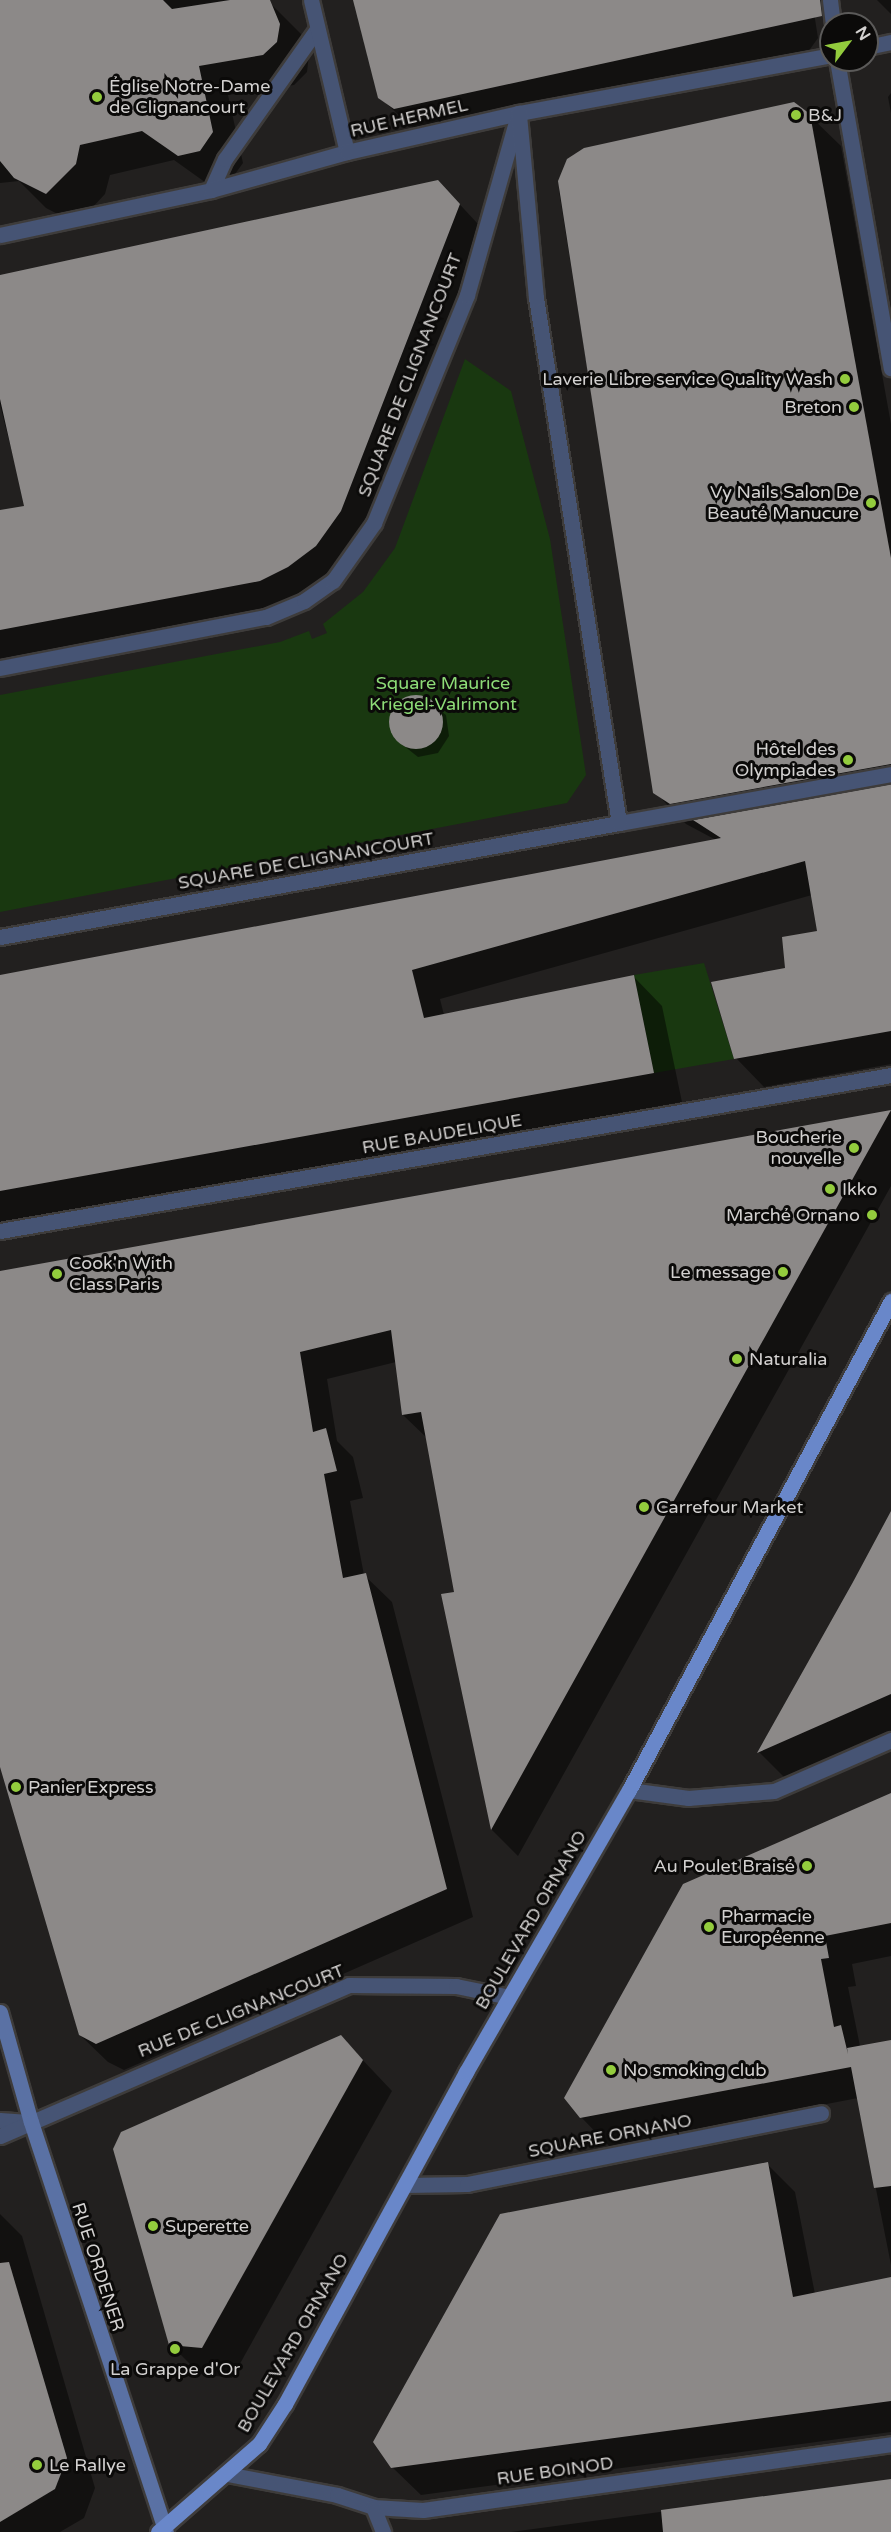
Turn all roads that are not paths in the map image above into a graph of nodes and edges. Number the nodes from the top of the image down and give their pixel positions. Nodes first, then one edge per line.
1 (311, 0) edge
2 (317, 28) junction
3 (819, 57) edge
4 (839, 72) edge
5 (519, 113) junction
6 (346, 152) junction
7 (211, 190) junction
8 (0, 235) edge
9 (891, 368) edge
10 (0, 668) edge
11 (891, 774) edge
12 (618, 823) junction
13 (0, 937) edge
14 (891, 1075) edge
15 (0, 1232) edge
16 (891, 1301) edge
17 (891, 1740) edge
18 (629, 1790) junction
19 (509, 1997) junction
20 (0, 2012) edge
21 (821, 2113) dead end
22 (0, 2120) edge
23 (31, 2122) junction
24 (0, 2136) edge
25 (405, 2185) junction
26 (891, 2444) edge
27 (227, 2474) junction
28 (374, 2507) junction
29 (163, 2531) edge
30 (383, 2532) edge

1 - 2 street
2 - 6 street
2 - 7 street
3 - 5 street, RUE HERMEL
4 - 9 street
5 - 6 street, RUE HERMEL
5 - 10 street, SQUARE DE CLIGNANCOURT
5 - 12 street
6 - 7 street, RUE HERMEL
7 - 8 street, RUE HERMEL
11 - 12 street, SQUARE DE CLIGNANCOURT
12 - 13 street, SQUARE DE CLIGNANCOURT
14 - 15 street, RUE BAUDELIQUE
16 - 18 main road, BOULEVARD ORNANO
17 - 18 street
18 - 19 main road, BOULEVARD ORNANO
19 - 23 street, RUE DE CLIGNANCOURT
19 - 25 main road, BOULEVARD ORNANO
20 - 23 main road, RUE ORDENER
21 - 25 street, SQUARE ORNANO
22 - 23 street
23 - 24 street, RUE DE CLIGNANCOURT
23 - 29 main road, RUE ORDENER
25 - 27 main road, BOULEVARD ORNANO
26 - 28 street, RUE BOINOD
27 - 28 street, RUE BOINOD
27 - 29 main road, BOULEVARD ORNANO
28 - 30 street

